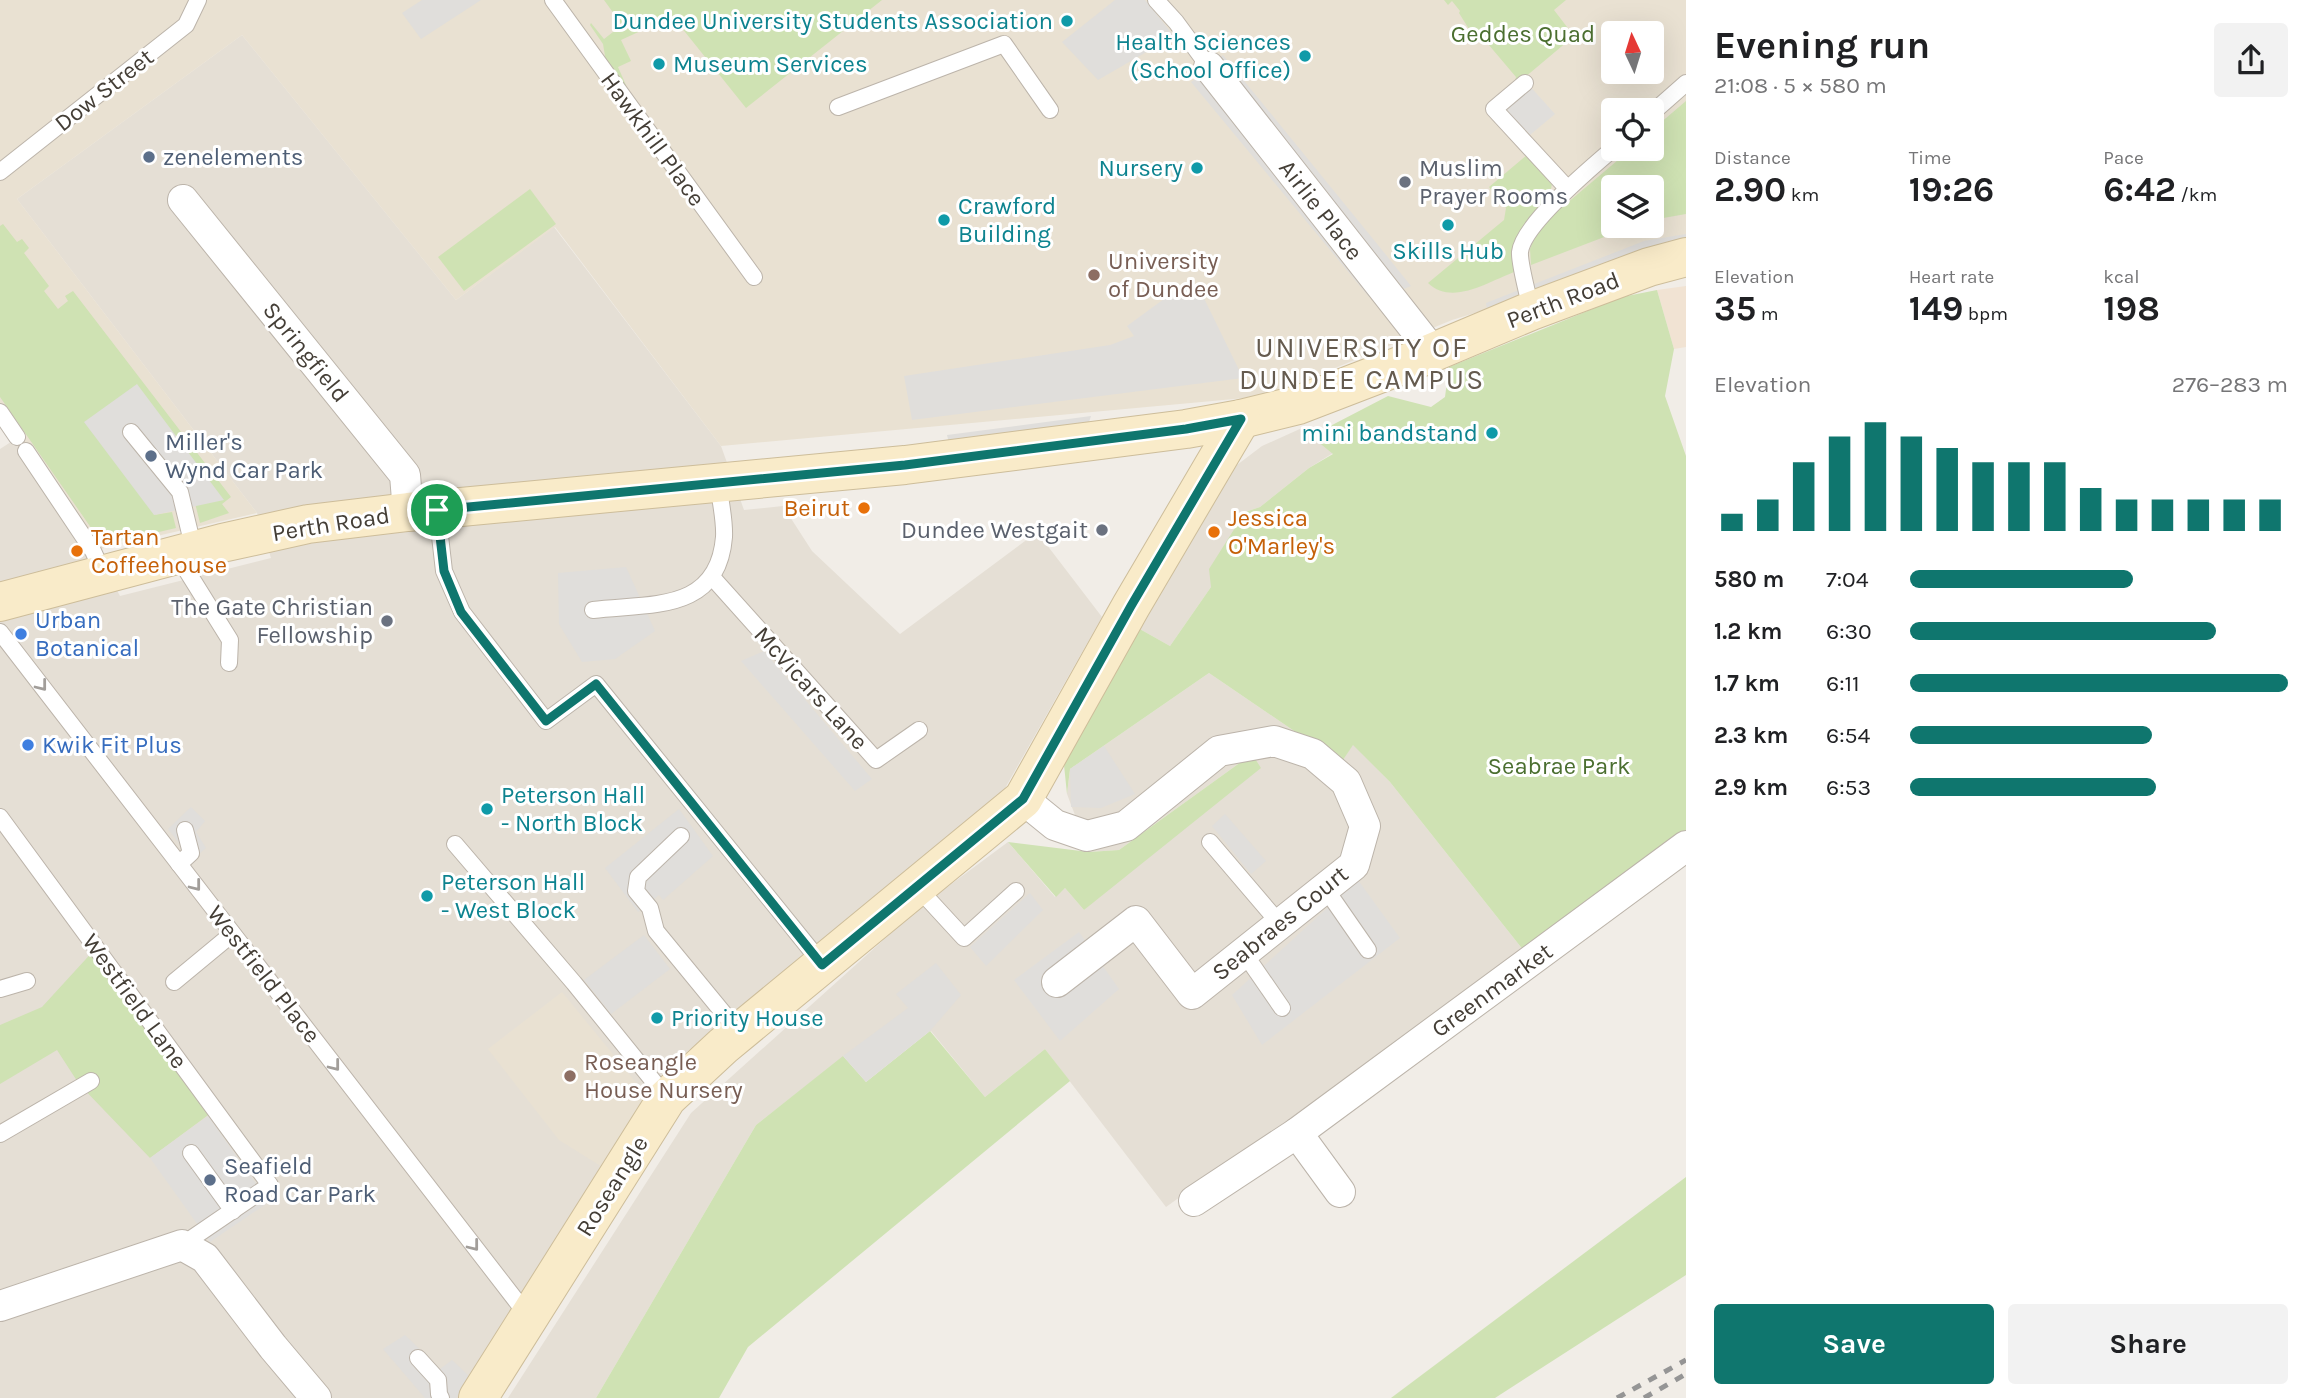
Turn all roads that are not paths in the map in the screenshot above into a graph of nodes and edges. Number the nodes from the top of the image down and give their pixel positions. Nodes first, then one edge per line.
1 (198, 0) edge
2 (553, 0) edge
3 (1156, 0) edge
4 (1209, 67) joint
5 (1525, 83) dead end
6 (1686, 83) edge
7 (1664, 102) edge
8 (838, 107) dead end
9 (1050, 110) dead end
10 (1601, 159) edge
11 (0, 172) edge
12 (1567, 188) junction
13 (183, 200) dead end
14 (1686, 257) edge
15 (754, 277) dead end
16 (1531, 311) junction
17 (1433, 352) junction
18 (0, 412) edge
19 (1241, 419) junction
20 (131, 432) dead end
21 (13, 437) edge
22 (718, 483) junction
23 (423, 511) junction
24 (186, 553) junction
25 (104, 575) junction
26 (712, 577) junction
27 (0, 602) edge
28 (593, 610) dead end
29 (0, 632) edge
30 (229, 663) dead end
31 (919, 730) dead end
32 (1023, 799) junction
33 (0, 817) edge
34 (185, 830) dead end
35 (681, 836) dead end
36 (1210, 842) dead end
37 (455, 844) dead end
38 (1686, 846) edge
39 (179, 864) junction
40 (917, 887) junction
41 (1325, 888) junction
42 (1016, 891) dead end
43 (1280, 924) junction
44 (232, 934) junction
45 (1368, 950) dead end
46 (1244, 953) junction
47 (822, 965) junction
48 (27, 981) dead end
49 (174, 982) dead end
50 (1058, 982) dead end
51 (0, 989) edge
52 (1282, 1008) dead end
53 (740, 1032) junction
54 (91, 1081) dead end
55 (667, 1098) junction
56 (1297, 1133) junction
57 (0, 1134) edge
58 (191, 1153) dead end
59 (1340, 1192) dead end
60 (1194, 1201) dead end
61 (233, 1211) junction
62 (182, 1245) junction
63 (0, 1306) edge
64 (528, 1316) junction
65 (418, 1358) dead end
66 (316, 1398) edge
67 (442, 1398) edge
68 (478, 1398) edge

1 - 11 lane, Dow Street
2 - 15 lane, Hawkhill Place
3 - 4 lane
4 - 17 street, Airlie Place
5 - 12 lane
6 - 7 lane
8 - 9 lane
10 - 12 lane
12 - 16 lane
13 - 23 street, Springfield
14 - 16 street, Perth Road
16 - 17 street, Perth Road
17 - 19 street, Perth Road
18 - 21 lane
19 - 22 street, Perth Road
19 - 32 street, Roseangle
20 - 24 lane
21 - 25 lane
22 - 23 street, Perth Road
22 - 26 lane
23 - 24 street, Perth Road
23 - 47 lane
24 - 25 street, Perth Road
24 - 30 lane
25 - 27 street, Perth Road
26 - 28 lane
26 - 31 lane, McVicars Lane
29 -> 39 lane, Westfield Place
32 - 40 street, Roseangle
32 - 41 street, Seabraes Court
33 - 61 lane, Westfield Lane
34 - 39 lane
35 - 53 lane
36 - 43 lane
37 - 55 lane
38 - 56 street, Greenmarket
39 -> 44 lane, Westfield Place
40 - 42 lane
40 - 47 street, Roseangle
41 - 43 street, Seabraes Court
41 - 45 lane
43 - 46 street, Seabraes Court
44 - 49 lane
44 -> 64 lane, Westfield Place
46 - 50 street, Seabraes Court
46 - 52 lane
47 - 53 street, Roseangle
48 - 51 lane
53 - 55 street, Roseangle
54 - 57 lane
55 - 64 street, Roseangle
56 - 59 street
56 - 60 street, Greenmarket
58 - 61 lane
61 - 62 lane
62 - 63 street
62 - 66 street
64 - 68 street, Roseangle
65 - 67 lane

